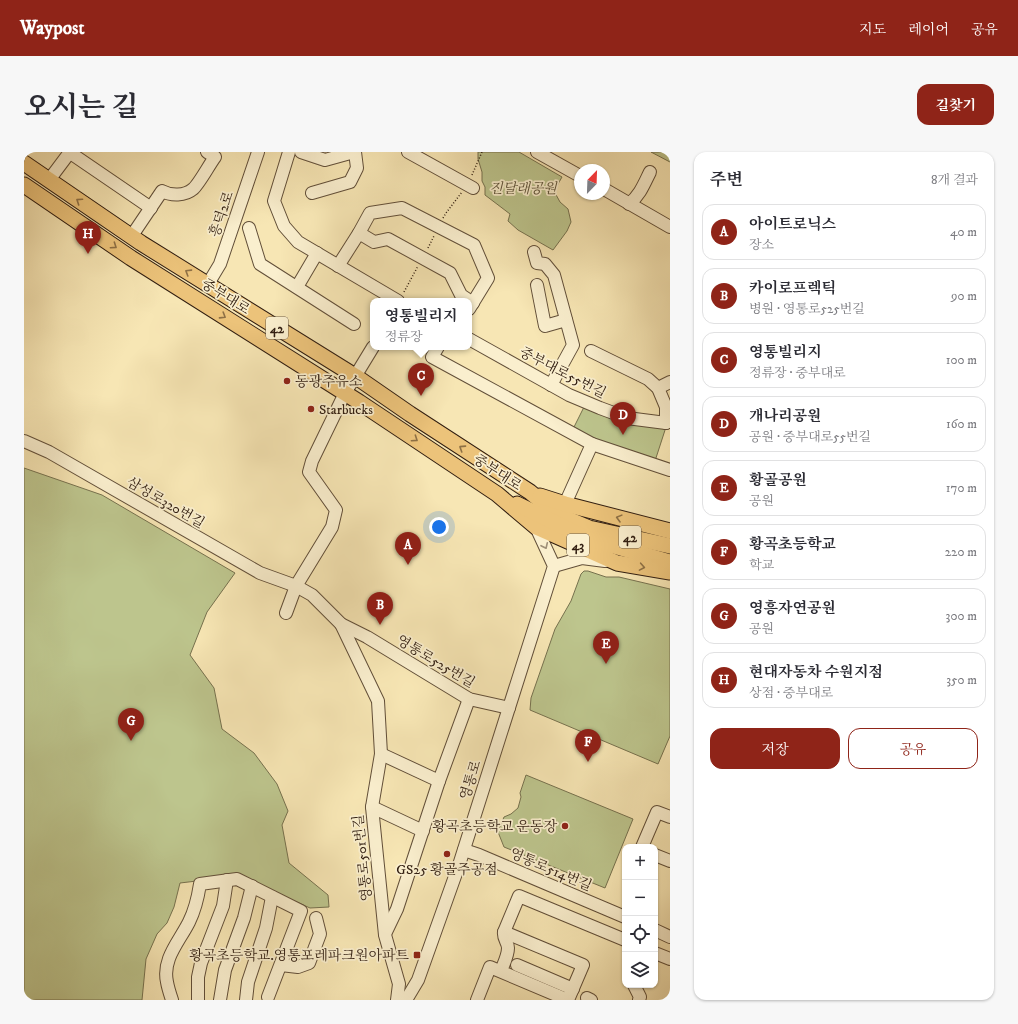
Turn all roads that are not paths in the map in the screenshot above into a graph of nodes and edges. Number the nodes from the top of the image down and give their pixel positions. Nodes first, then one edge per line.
1 (69, 152) edge
2 (207, 152) edge
3 (258, 152) edge
4 (290, 152) edge
5 (301, 152) edge
6 (355, 152) edge
7 (408, 152) edge
8 (537, 152) edge
9 (24, 163) edge
10 (650, 172) dead end
11 (574, 173) edge
12 (49, 180) junction
13 (24, 184) edge
14 (470, 186) road end
15 (312, 193) dead end
16 (610, 193) edge
17 (629, 204) junction
18 (151, 208) junction
19 (670, 227) edge
20 (248, 228) dead end
21 (359, 233) junction
22 (132, 237) junction
23 (534, 252) dead end
24 (317, 253) junction
25 (338, 266) junction
26 (208, 284) junction
27 (537, 285) dead end
28 (296, 287) junction
29 (393, 298) edge
30 (464, 298) edge
31 (472, 304) edge
32 (566, 320) junction
33 (354, 324) dead end
34 (472, 341) edge
35 (371, 350) edge
36 (436, 350) edge
37 (591, 351) dead end
38 (319, 354) junction
39 (308, 370) junction
40 (355, 376) junction
41 (670, 382) edge
42 (551, 385) junction
43 (658, 388) junction
44 (345, 393) junction
45 (410, 414) junction
46 (668, 422) edge
47 (400, 429) junction
48 (24, 441) edge
49 (592, 444) junction
50 (670, 470) edge
51 (530, 492) junction
52 (497, 494) junction
53 (565, 504) junction
54 (536, 527) junction
55 (670, 531) edge
56 (670, 546) edge
57 (670, 562) edge
58 (617, 563) junction
59 (554, 566) junction
60 (670, 572) edge
61 (296, 586) junction
62 (286, 613) dead end
63 (341, 624) junction
64 (469, 699) junction
65 (509, 708) junction
66 (380, 754) junction
67 (439, 781) junction
68 (372, 807) junction
69 (670, 817) edge
70 (423, 831) junction
71 (643, 844) edge
72 (464, 850) junction
73 (658, 856) edge
74 (670, 861) edge
75 (227, 880) junction
76 (252, 886) junction
77 (272, 897) junction
78 (623, 916) edge
79 (316, 918) dead end
80 (658, 931) edge
81 (504, 932) junction
82 (385, 935) junction
83 (670, 936) edge
84 (622, 939) edge
85 (658, 953) edge
86 (670, 959) edge
87 (281, 965) junction
88 (517, 965) dead end
89 (500, 971) junction
90 (636, 988) edge
91 (570, 996) edge
92 (269, 999) edge
93 (642, 999) edge
94 (172, 1000) edge
95 (198, 1000) edge
96 (220, 1000) edge
97 (246, 1000) edge
98 (397, 1000) edge
99 (406, 1000) edge
100 (477, 1000) edge

1 - 12 street
1 - 18 street
2 - 18 street
3 - 26 street, 흥덕2로
4 - 24 street
5 - 6 street
6 - 15 street
7 - 14 street
8 - 11 street
9 - 12 main road, 중부대로 / 42
10 - 17 street
22 -> 12 main road, 중부대로 / 42
13 -> 39 main road, 중부대로 / 42
16 - 17 street
17 - 19 street
18 - 22 street
20 - 28 street
21 - 25 street
21 - 30 street
21 - 31 street
26 -> 22 main road, 중부대로 / 42
23 - 32 street
24 - 25 street
24 - 28 street
25 - 29 street
26 - 38 main road, 중부대로 / 42
27 - 32 street
28 - 33 street
32 - 42 street
34 - 42 street, 중부대로55번길
35 - 40 street
36 - 49 street
37 - 43 street
38 - 39 main road
38 - 40 main road, 중부대로 / 42
39 - 44 main road, 중부대로 / 42
40 - 44 street
40 - 45 main road, 중부대로 / 42
41 - 43 street
42 - 46 street, 중부대로55번길
43 - 46 street
44 - 47 main road, 중부대로 / 42
44 - 61 street
45 - 47 main road
51 -> 45 main road, 중부대로 / 42
47 -> 52 main road, 중부대로 / 42
48 - 61 street, 삼성로320번길
49 - 50 street
49 - 53 street
51 - 53 main road, 중부대로
51 - 56 main road, 중부대로 / 42
52 - 54 main road, 중부대로 / 43
52 - 57 main road, 중부대로 / 42
55 -> 53 main road, 중부대로
54 - 58 main road, 중부대로 / 43
54 -> 59 street
58 - 59 street
58 -> 60 main road, 중부대로 / 43
59 - 65 street, 영통로
61 - 62 street
61 - 63 street, 영통로525번길
63 - 64 street, 영통로525번길
63 - 66 street, 영통로501번길
64 - 65 street, 영통로525번길
64 - 67 street
65 - 72 street, 영통로
66 - 67 street
66 - 68 street, 영통로501번길
67 - 70 street
68 - 70 street
68 - 82 street, 영통로501번길
69 - 71 street
70 - 82 street
72 - 78 street, 영통로514번길
72 - 99 street, 영통로
73 - 74 street
75 - 76 street
75 - 94 street
75 - 95 street
76 - 77 street
76 - 96 street
77 - 87 street
77 - 97 street
79 - 87 street
80 - 83 street
81 - 84 street
81 - 89 street
81 - 91 street
82 - 98 street, 영통로501번길
85 - 86 street
87 - 92 street
88 - 91 street
89 - 91 street
89 - 100 street
90 - 93 street

